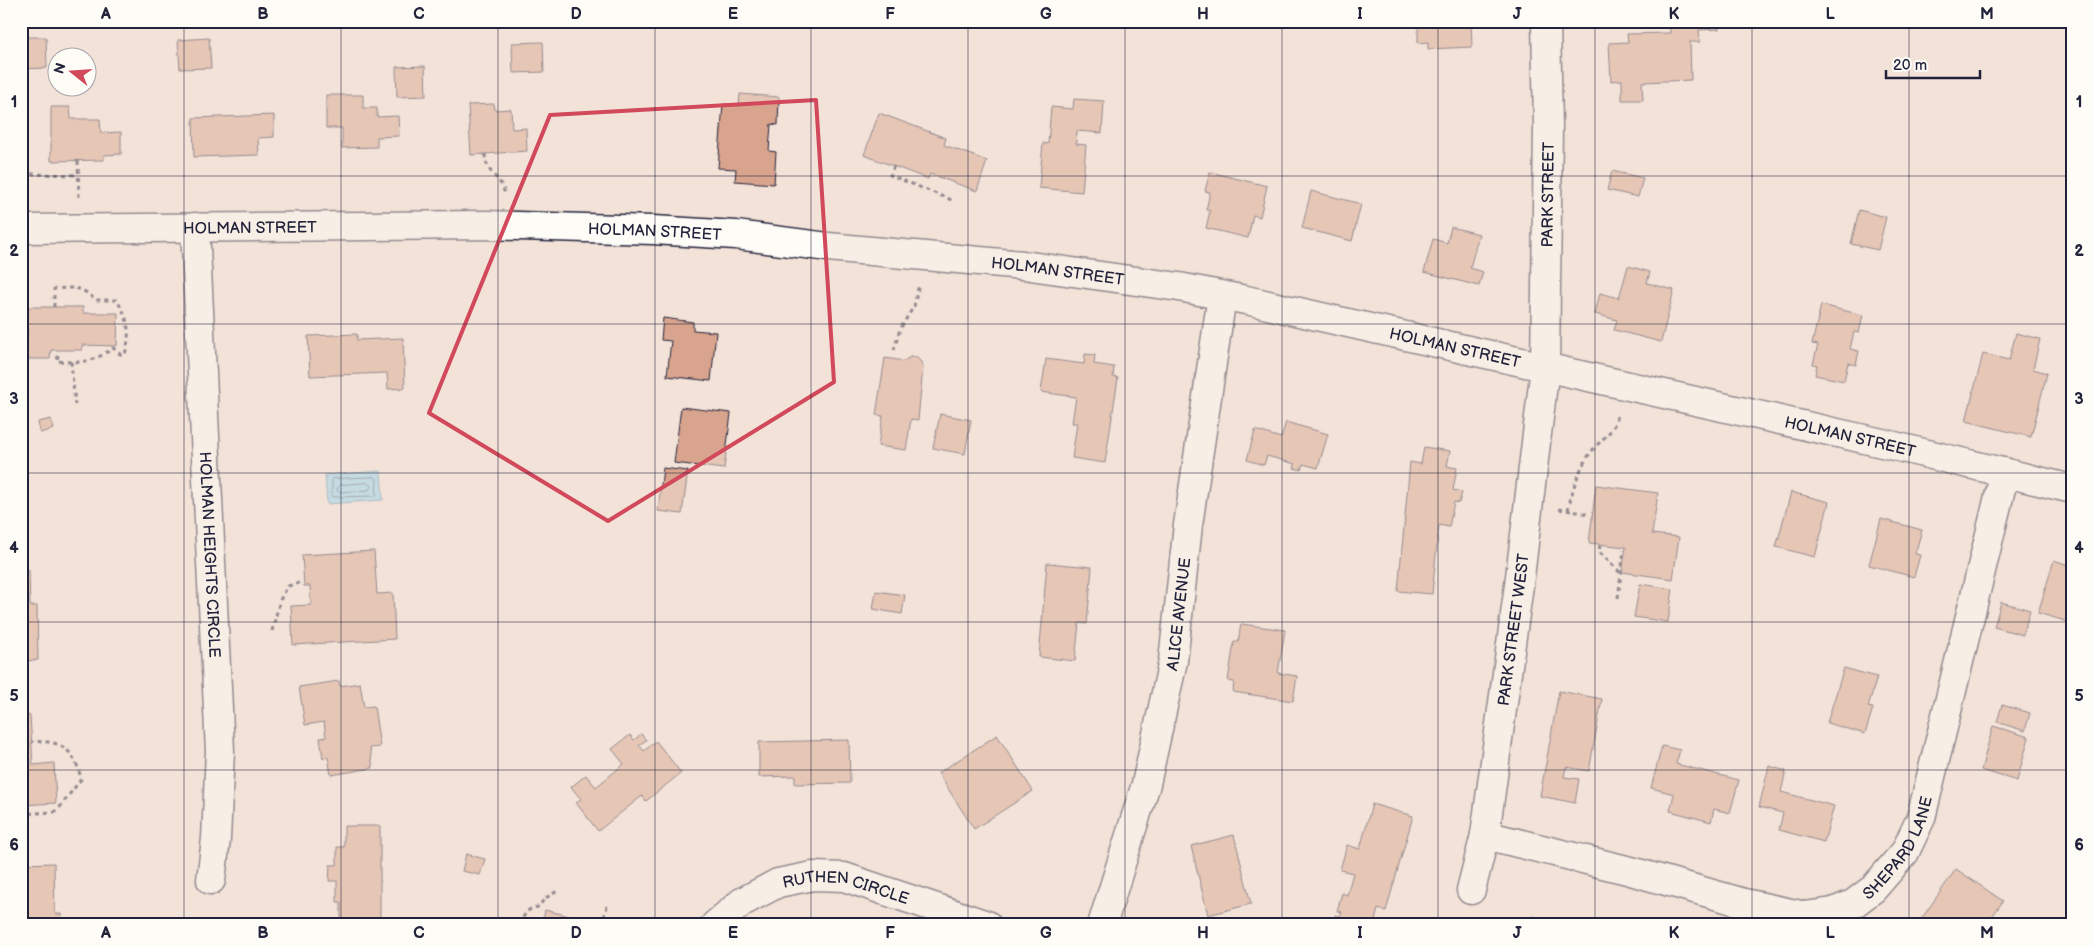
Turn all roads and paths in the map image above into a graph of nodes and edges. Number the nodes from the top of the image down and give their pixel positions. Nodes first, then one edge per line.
1 (1546, 21) edge
2 (486, 154) dead end
3 (78, 161) dead end
4 (894, 166) dead end
5 (31, 174) dead end
6 (78, 175) junction
7 (954, 202) dead end
8 (504, 226) junction
9 (195, 227) junction
10 (21, 229) edge
11 (79, 229) junction
12 (919, 282) dead end
13 (1222, 296) junction
14 (54, 307) dead end
15 (894, 350) dead end
16 (58, 355) dead end
17 (71, 362) junction
18 (1545, 367) junction
19 (75, 405) dead end
20 (1619, 406) dead end
21 (2005, 472) junction
22 (2072, 488) edge
23 (1568, 510) dead end
24 (1600, 545) dead end
25 (1624, 550) dead end
26 (1621, 576) junction
27 (299, 584) dead end
28 (1618, 598) dead end
29 (272, 631) dead end
30 (32, 742) dead end
31 (21, 814) edge
32 (1485, 835) junction
33 (211, 880) dead end
34 (559, 890) dead end
35 (1471, 890) dead end
36 (607, 906) dead end
37 (520, 925) edge
38 (602, 925) edge
39 (715, 925) edge
40 (987, 925) edge
41 (1102, 925) edge

1 - 18 street, PARK STREET
2 - 8 path
3 - 6 path
4 - 7 path
5 - 6 path
6 - 11 path
8 - 9 street, HOLMAN STREET
8 - 13 street, HOLMAN STREET
9 - 11 street, HOLMAN STREET
9 - 33 street, HOLMAN HEIGHTS CIRCLE
10 - 11 street, HOLMAN STREET
12 - 15 path
13 - 18 street, HOLMAN STREET
13 - 41 street, ALICE AVENUE
14 - 17 path
16 - 17 path
17 - 19 path
18 - 21 street, HOLMAN STREET
18 - 32 street, PARK STREET WEST
20 - 23 path
21 - 22 street, HOLMAN STREET
21 - 32 street, SHEPARD LANE
24 - 26 path
25 - 26 path
26 - 28 path
27 - 29 path
30 - 31 path
32 - 35 street, PARK STREET WEST
34 - 37 path
36 - 38 path
39 - 40 street, RUTHEN CIRCLE

